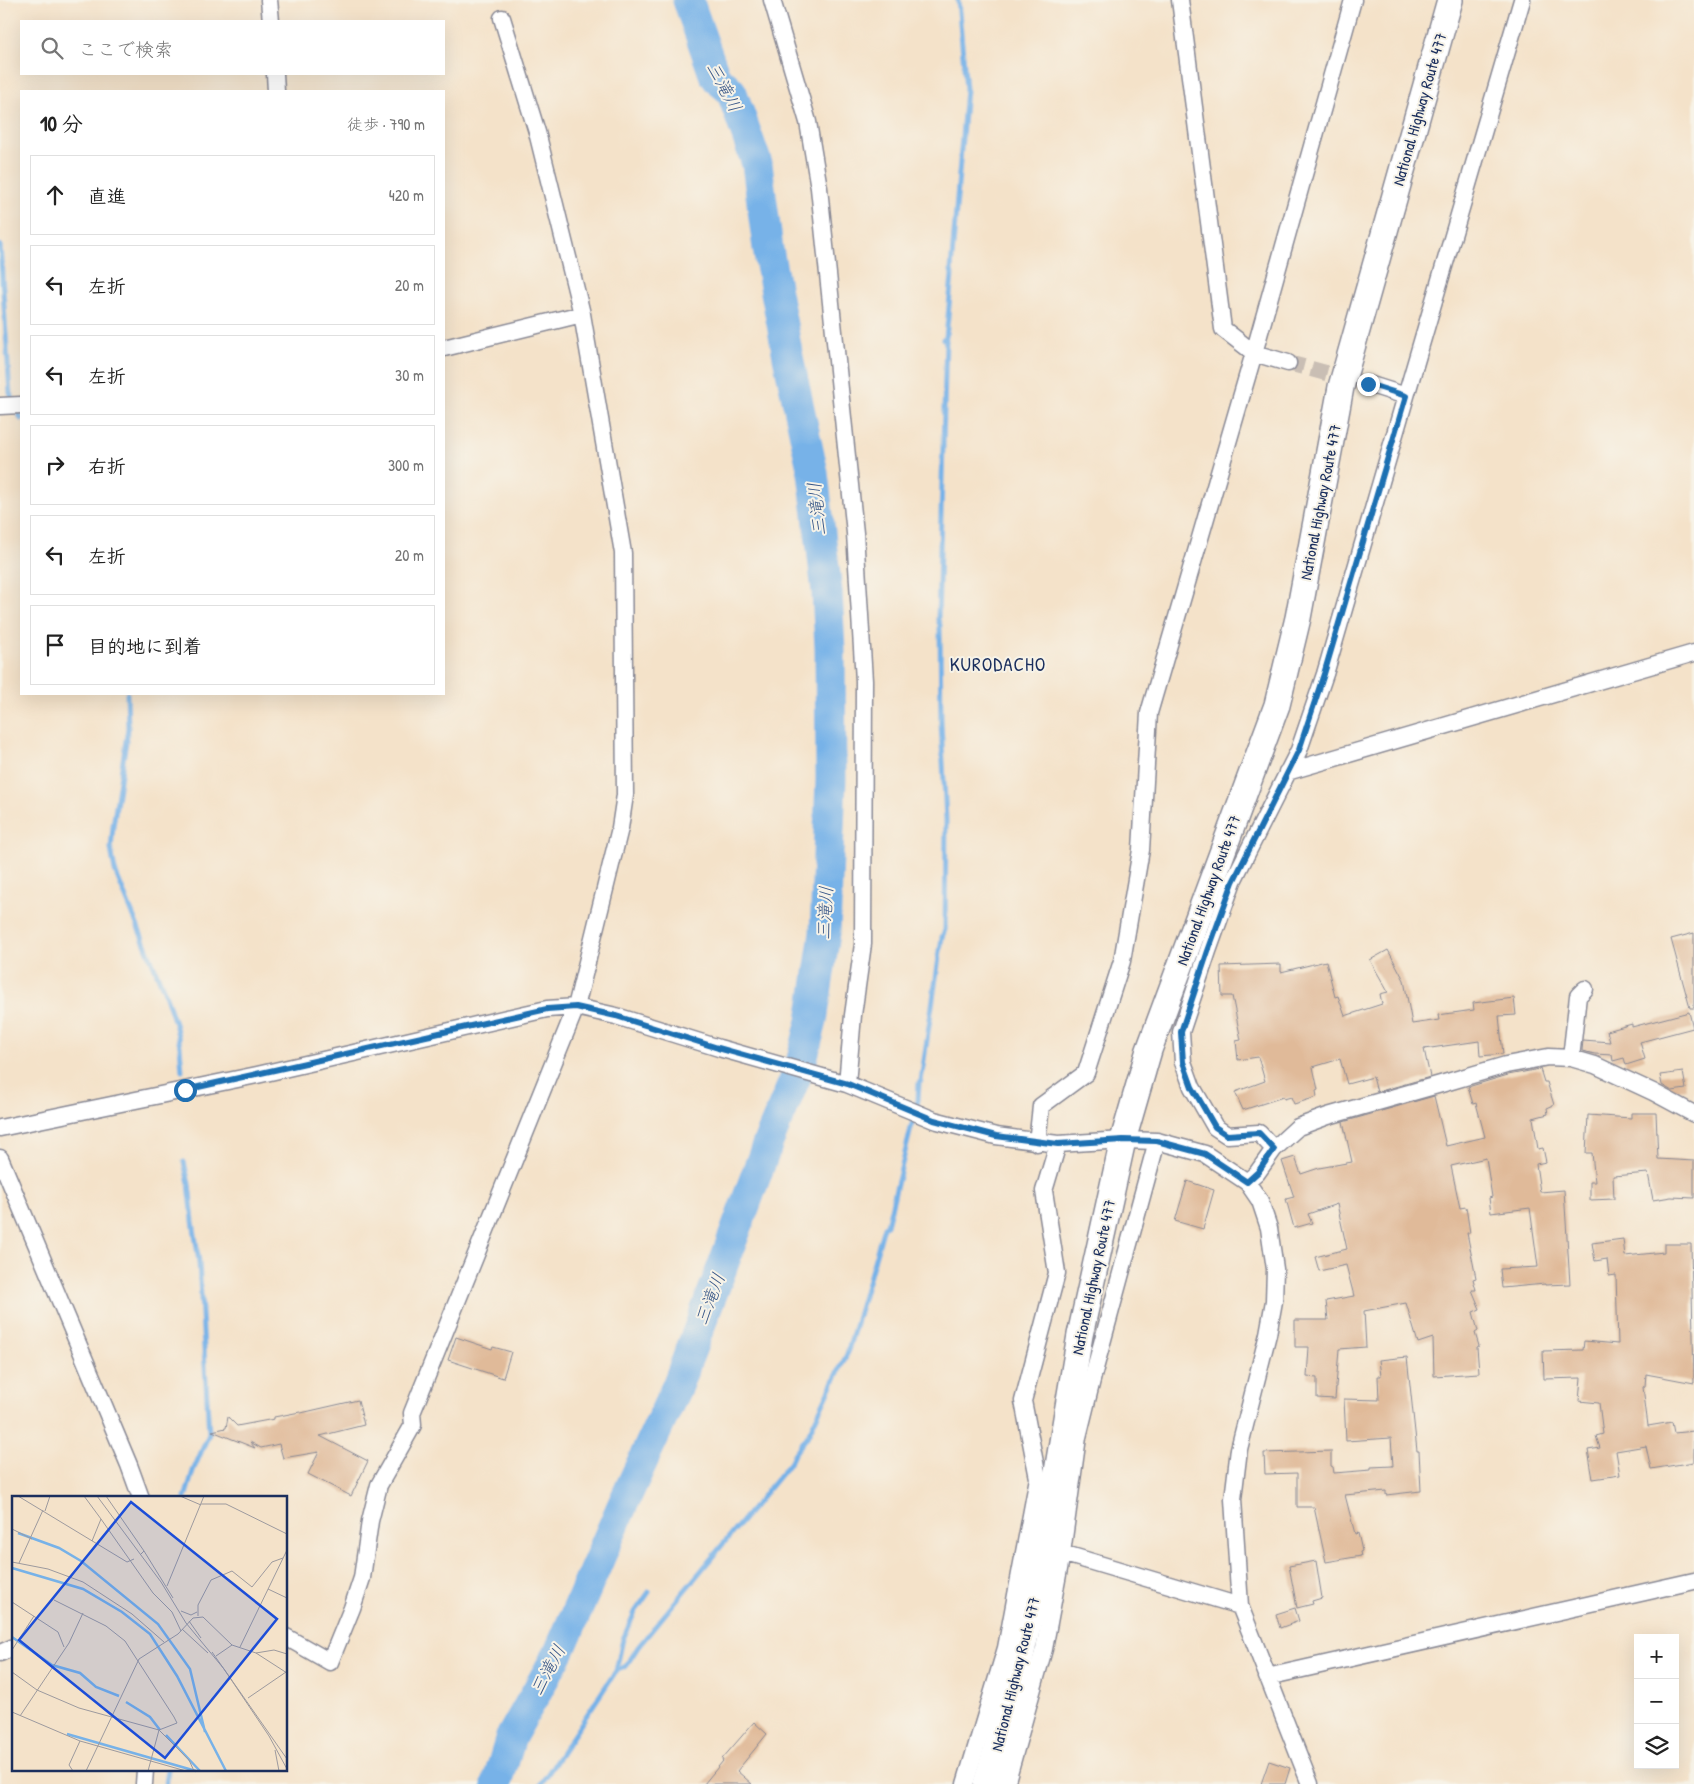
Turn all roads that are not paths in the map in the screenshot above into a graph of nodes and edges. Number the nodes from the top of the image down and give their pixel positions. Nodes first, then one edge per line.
1 (269, 0) edge
2 (772, 0) edge
3 (1180, 0) edge
4 (1353, 0) edge
5 (1450, 0) edge
6 (1522, 0) edge
7 (502, 18) dead end
8 (271, 20) edge
9 (275, 75) edge
10 (276, 90) edge
11 (582, 314) junction
12 (445, 348) edge
13 (1254, 353) junction
14 (1288, 363) tunnel mouth
15 (1368, 384) tunnel mouth
16 (1406, 396) junction
17 (1694, 653) edge
18 (1287, 772) junction
19 (1585, 989) dead end
20 (576, 1007) junction
21 (1571, 1058) junction
22 (845, 1083) junction
23 (1694, 1114) edge
24 (0, 1128) edge
25 (1123, 1140) junction
26 (1157, 1141) junction
27 (1037, 1143) junction
28 (1058, 1144) junction
29 (1274, 1149) junction
30 (0, 1158) edge
31 (1247, 1182) junction
32 (140, 1496) edge
33 (1062, 1553) junction
34 (1694, 1581) edge
35 (1240, 1606) junction
36 (288, 1638) edge
37 (12, 1648) edge
38 (0, 1653) edge
39 (1267, 1677) junction
40 (965, 1784) edge
41 (986, 1784) edge
42 (1006, 1784) edge
43 (1310, 1784) edge

1 - 8 street
2 - 22 street
3 - 13 street
4 - 13 street
5 - 25 highway, National Highway Route 477
6 - 16 street
7 - 11 street
9 - 10 street
11 - 12 street
11 - 20 street
13 - 14 street
13 - 27 street
15 - 16 street
16 - 18 street
17 - 18 street
18 - 29 street
19 - 21 street
20 - 22 street
20 - 24 street
20 - 36 street
21 - 23 street
21 - 29 street
22 - 27 street
25 - 26 street
25 - 28 street
25 - 41 highway, National Highway Route 477
26 - 31 street
26 - 33 street
27 - 28 street
28 - 40 street
29 - 31 street
30 - 32 street
31 - 35 street
33 - 35 street
33 - 42 street
34 - 39 street
35 - 39 street
37 - 38 street
39 - 43 street

